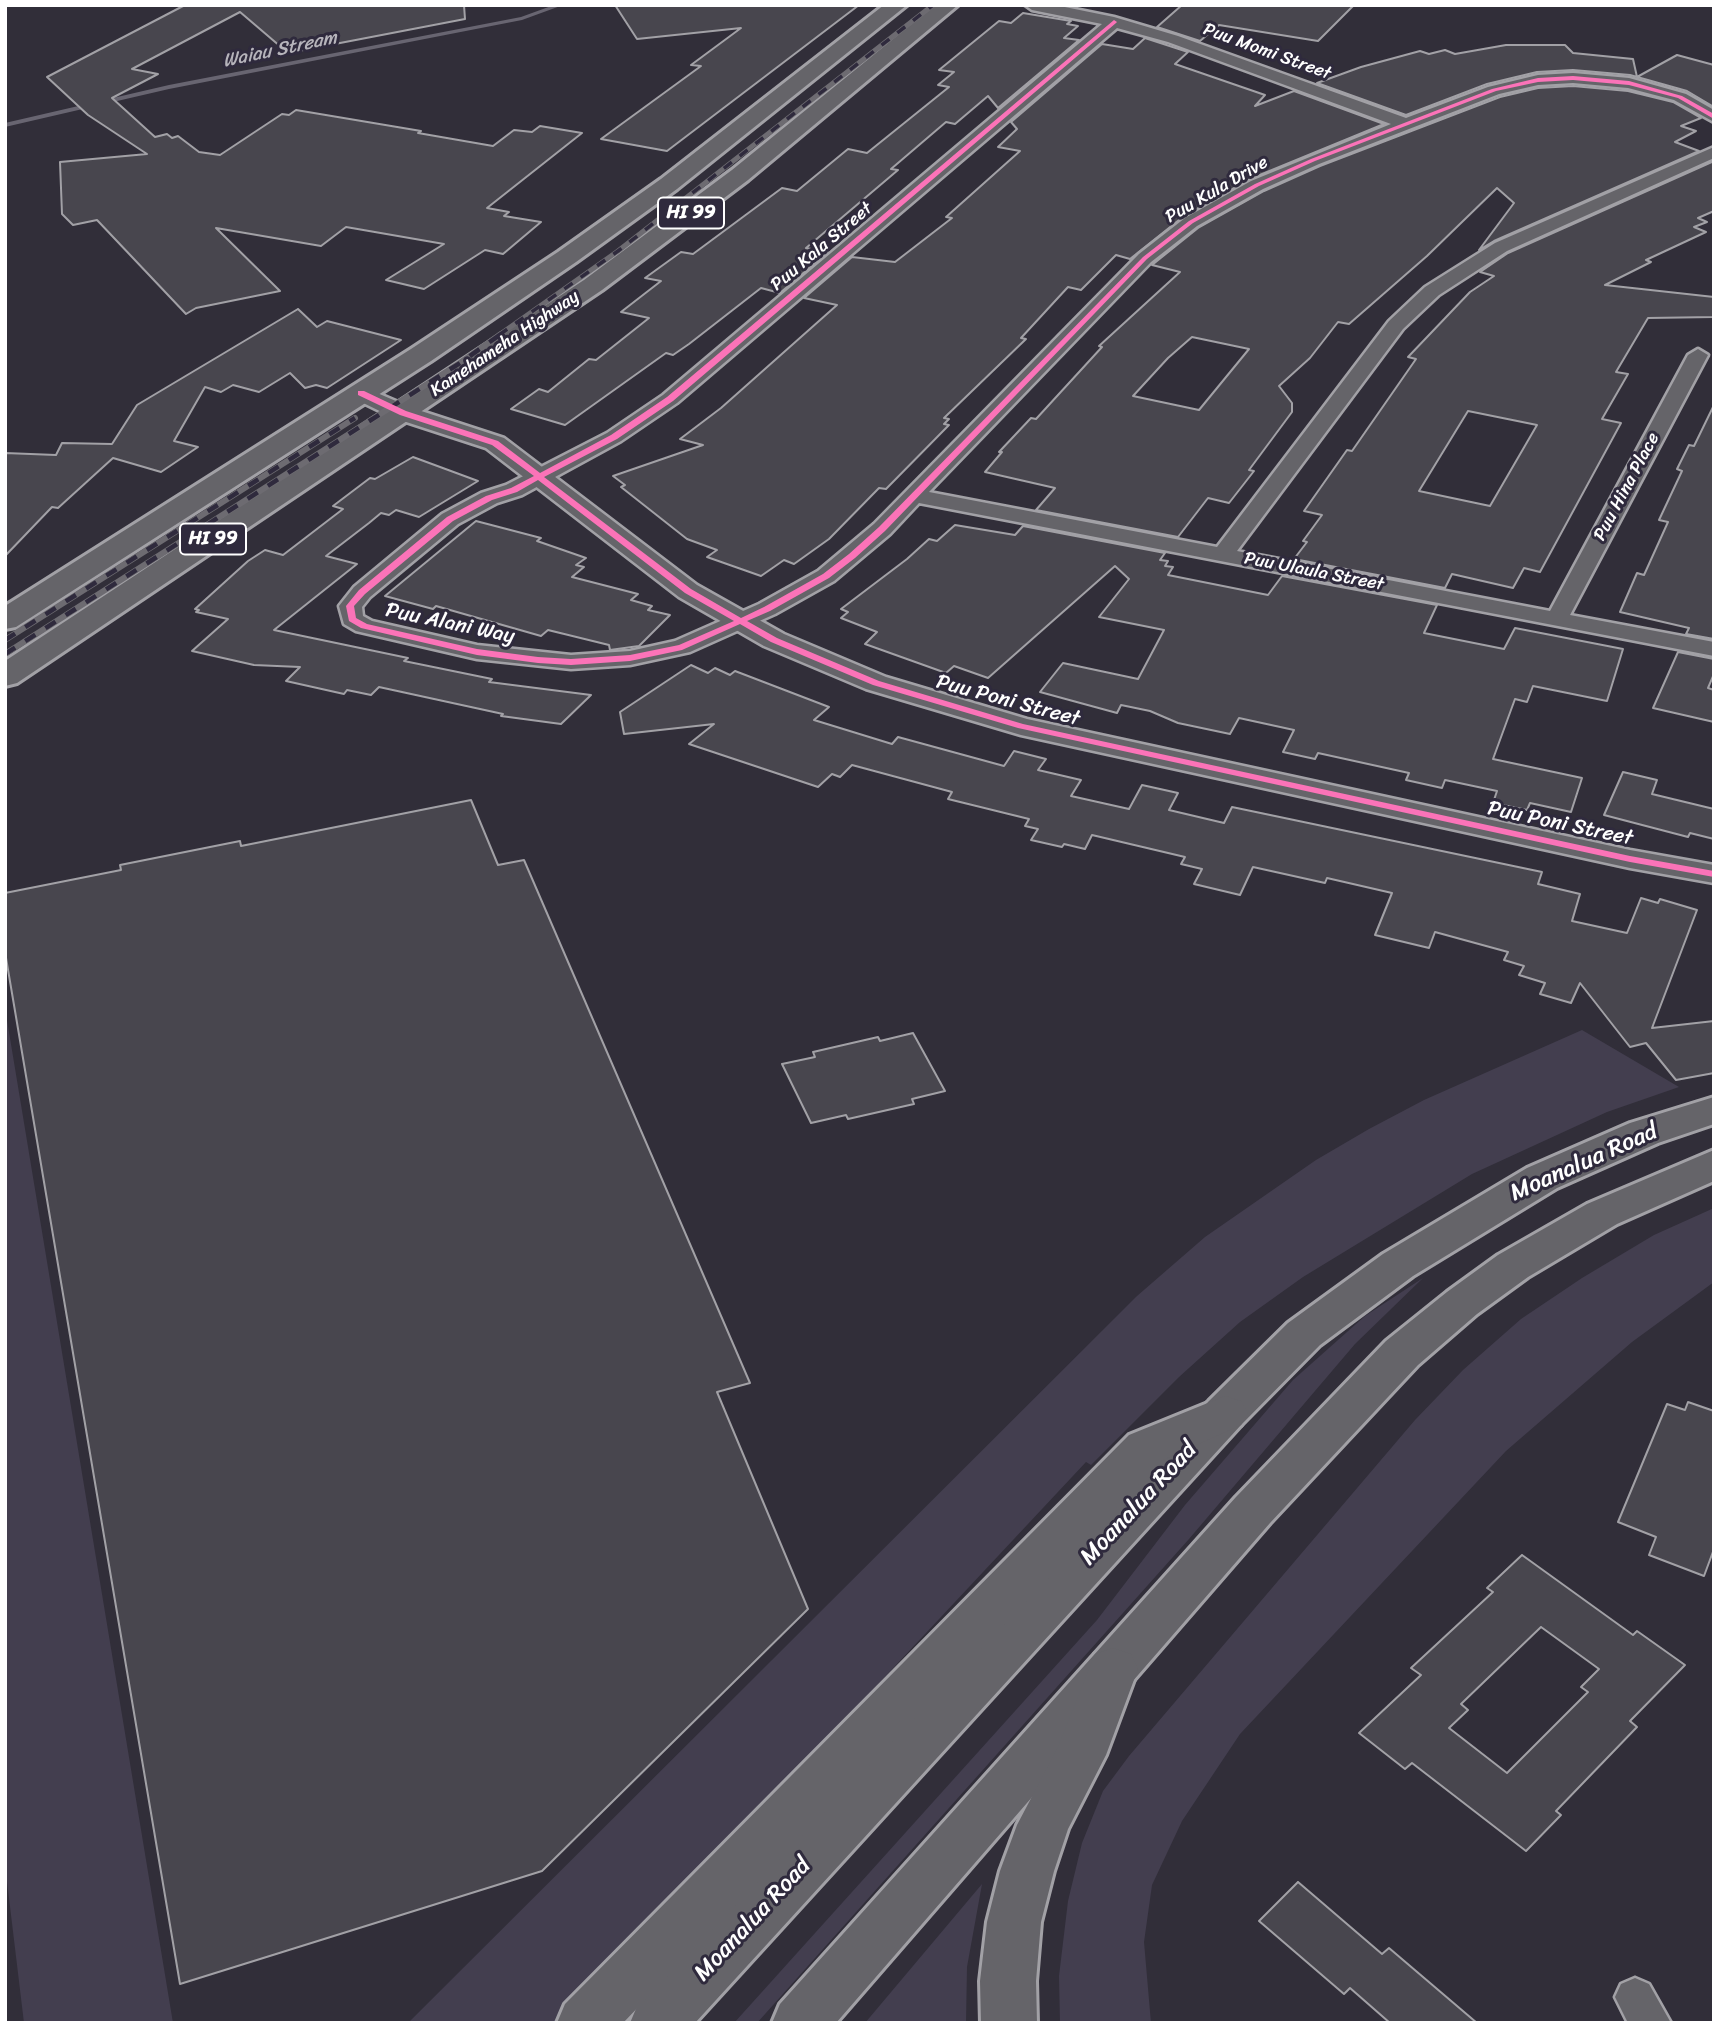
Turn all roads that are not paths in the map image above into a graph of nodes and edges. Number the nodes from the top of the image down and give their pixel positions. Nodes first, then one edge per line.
1 (897, 5) edge
2 (948, 5) edge
3 (1031, 5) edge
4 (1114, 22) junction
5 (1714, 117) edge
6 (1406, 124) junction
7 (1714, 152) edge
8 (1698, 355) dead end
9 (361, 393) junction
10 (411, 408) junction
11 (538, 477) junction
12 (915, 496) junction
13 (1223, 555) junction
14 (1557, 618) junction
15 (5, 620) edge
16 (738, 622) junction
17 (1714, 649) edge
18 (5, 676) edge
19 (1714, 874) edge
20 (1714, 1110) edge
21 (1714, 1164) edge
22 (1225, 1413) junction
23 (1113, 1669) junction
24 (585, 2023) edge
25 (658, 2023) edge
26 (800, 2023) edge
27 (1009, 2023) edge

1 - 9 main road, Kamehameha Highway / HI 99
2 - 10 main road, Kamehameha Highway / HI 99
3 - 4 street, Puu Momi Street
4 - 6 street, Puu Momi Street
4 - 11 street, Puu Kala Street
5 - 6 street, Puu Kula Drive
6 - 12 street, Puu Kula Drive
7 - 13 street
8 - 14 street, Puu Hina Place
9 - 10 street, Puu Poni Street
9 - 15 main road, Kamehameha Highway / HI 99
10 - 11 street, Puu Poni Street
10 - 18 main road, Kamehameha Highway / HI 99
11 - 16 street, Puu Poni Street
11 - 16 street, Puu Alani Way
12 - 13 street, Puu Ulaula Street
12 - 16 street, Puu Kula Drive
13 - 14 street, Puu Ulaula Street
14 - 17 street, Puu Ulaula Street
16 - 19 street, Puu Poni Street
20 - 22 main road, Moanalua Road
21 - 23 main road
22 - 24 main road
22 - 25 main road, Moanalua Road
23 - 26 main road
23 - 27 main road

